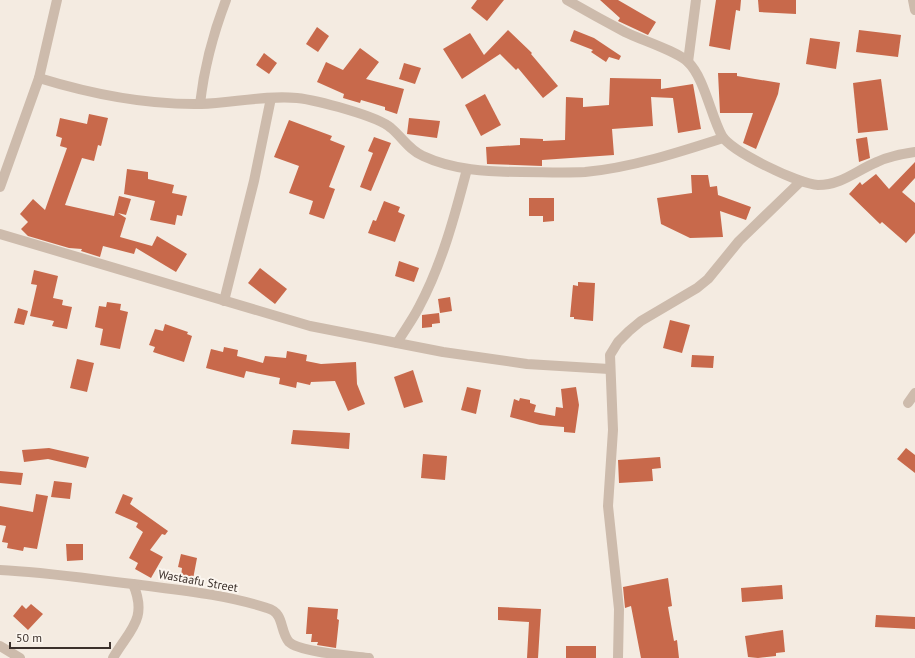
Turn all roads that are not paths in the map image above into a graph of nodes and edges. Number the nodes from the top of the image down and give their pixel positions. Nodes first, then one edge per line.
1 (57, 0) edge
2 (226, 0) edge
3 (567, 0) edge
4 (696, 0) edge
5 (913, 0) edge
6 (915, 10) edge
7 (688, 62) junction
8 (39, 78) junction
9 (271, 98) junction
10 (200, 104) junction
11 (723, 138) junction
12 (915, 152) edge
13 (467, 169) junction
14 (800, 182) junction
15 (0, 187) edge
16 (0, 234) edge
17 (224, 301) junction
18 (397, 343) junction
19 (609, 369) junction
20 (915, 393) edge
21 (908, 403) dead end
22 (0, 570) edge
23 (133, 584) junction
24 (0, 646) edge
25 (20, 658) edge
26 (113, 658) edge
27 (369, 658) edge
28 (618, 658) edge

1 - 8 street
2 - 10 street
3 - 7 street
4 - 7 street
5 - 6 street
7 - 11 street
8 - 10 street
8 - 15 street
9 - 10 street
9 - 13 street
9 - 17 street
11 - 13 street
11 - 14 street
12 - 14 street
13 - 18 street
14 - 19 street
16 - 17 street
17 - 18 street
18 - 19 street
19 - 28 street
20 - 21 street
22 - 23 street, Wastaafu Street
23 - 26 street
23 - 27 street, Wastaafu Street
24 - 25 street

